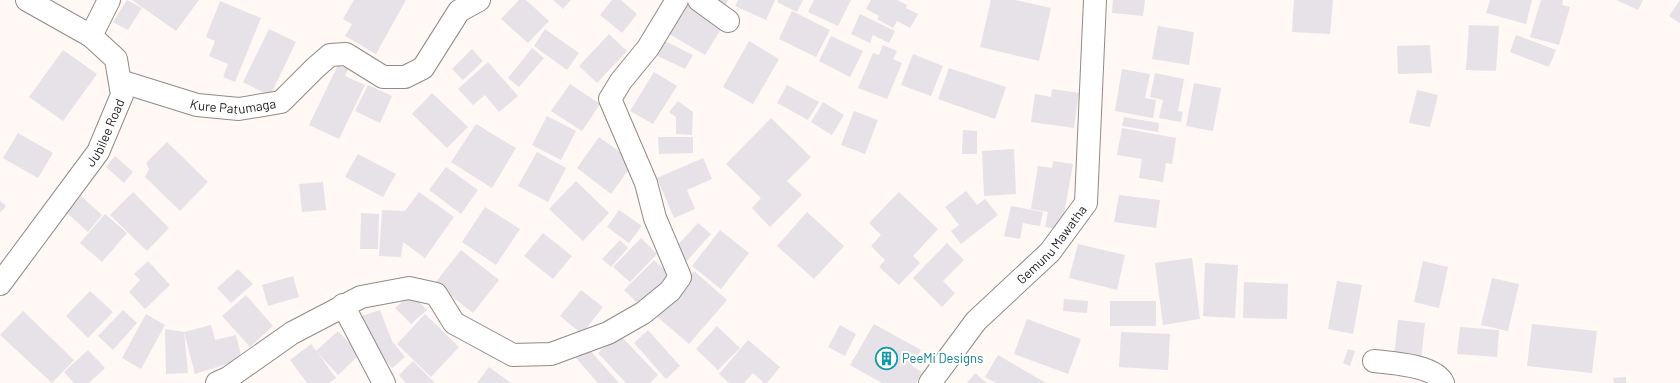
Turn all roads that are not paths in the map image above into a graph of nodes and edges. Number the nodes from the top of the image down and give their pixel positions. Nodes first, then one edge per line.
1 (27, 0) edge
2 (109, 0) edge
3 (479, 0) edge
4 (677, 0) edge
5 (699, 0) edge
6 (1094, 0) edge
7 (728, 21) dead end
8 (91, 36) junction
9 (120, 81) junction
10 (0, 284) edge
11 (343, 305) junction
12 (1374, 361) dead end
13 (217, 383) edge
14 (384, 383) edge
15 (930, 383) edge
16 (1443, 383) edge

1 - 8 street, Jubilee Road
2 - 8 street
3 - 9 street, Kure Patumaga
4 - 11 street
5 - 7 street
6 - 15 street, Gemunu Mawatha
8 - 9 street, Jubilee Road
9 - 10 street, Jubilee Road
11 - 13 street
11 - 14 street
12 - 16 street

